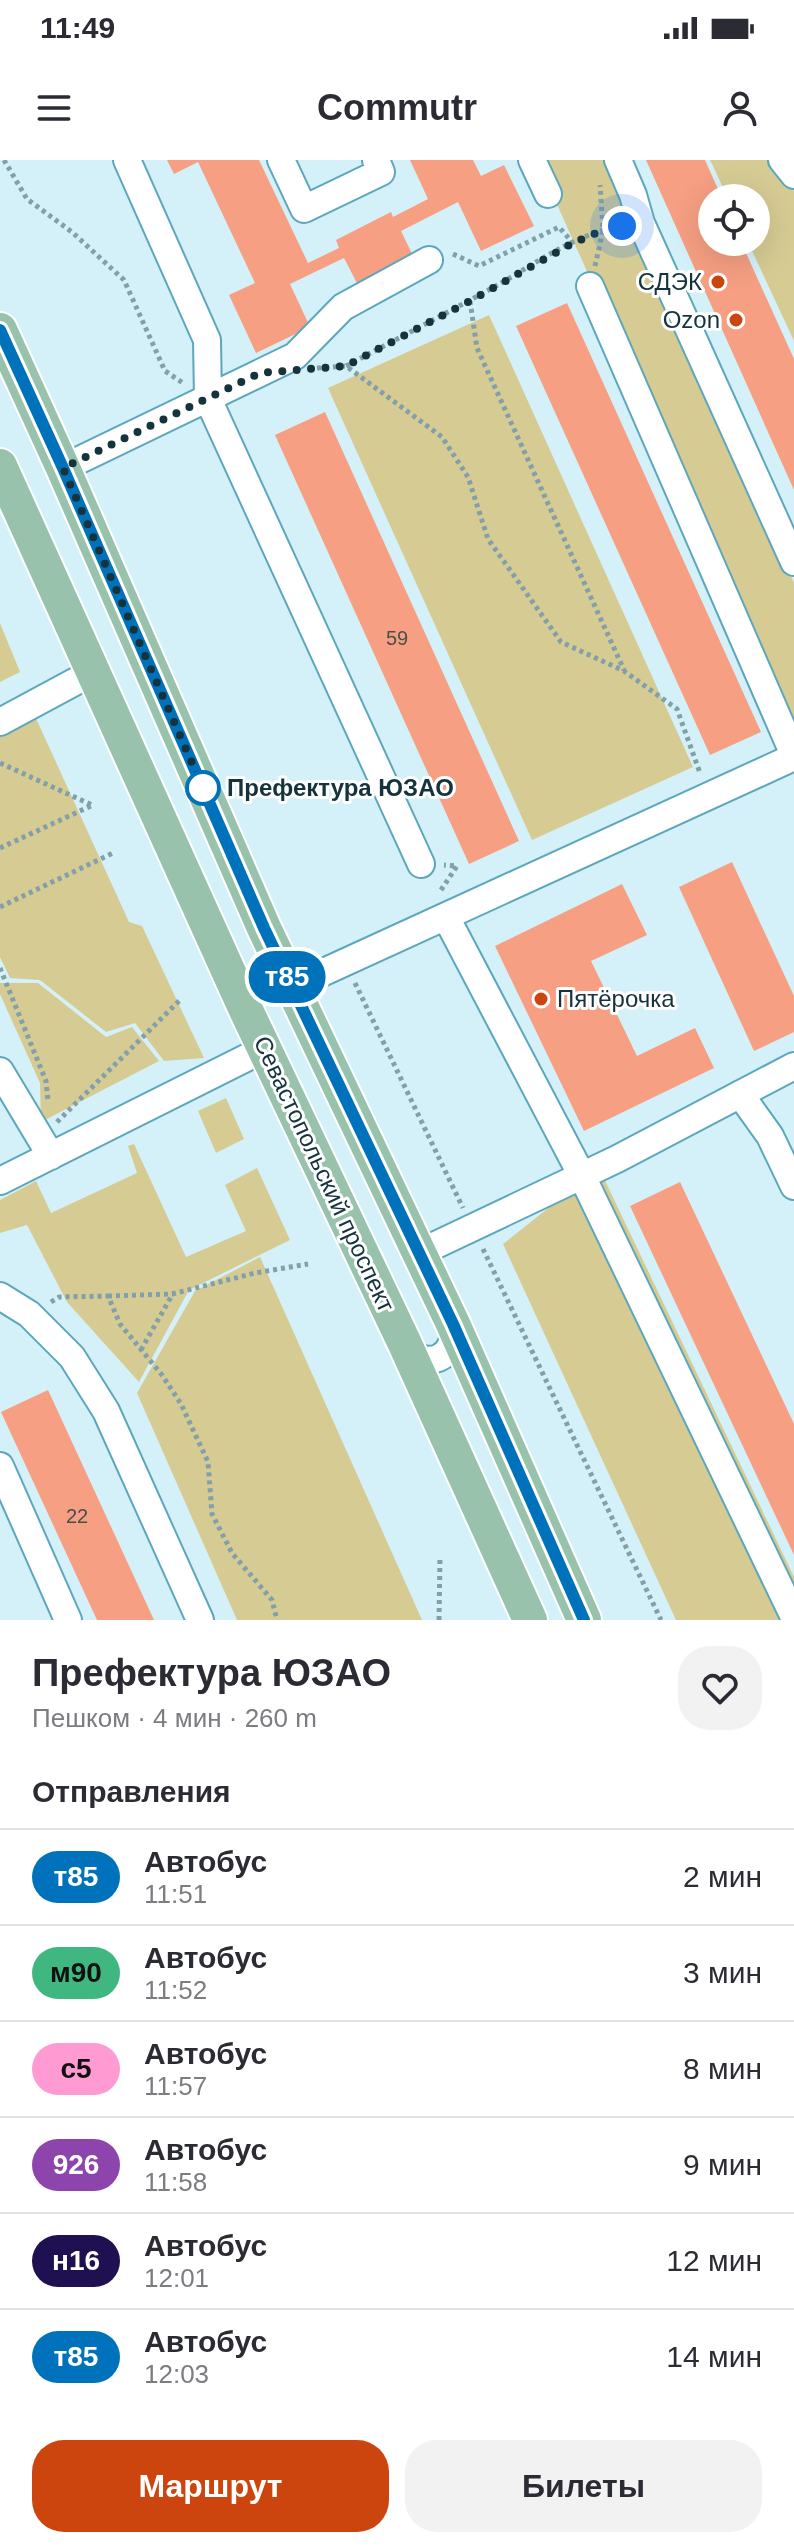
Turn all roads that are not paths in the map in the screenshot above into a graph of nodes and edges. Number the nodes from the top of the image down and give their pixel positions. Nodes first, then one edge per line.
1 (127, 160) edge
2 (281, 160) edge
3 (376, 160) edge
4 (532, 160) edge
5 (782, 160) edge
6 (608, 167) edge
7 (794, 175) edge
8 (548, 194) dead end
9 (429, 260) road end
10 (590, 286) road end
11 (0, 330) edge
12 (208, 399) junction
13 (0, 466) edge
14 (63, 468) junction
15 (794, 562) edge
16 (93, 672) junction
17 (0, 722) edge
18 (794, 756) edge
19 (421, 864) road end
20 (446, 917) junction
21 (291, 987) junction
22 (264, 1049) junction
23 (794, 1066) edge
24 (0, 1071) edge
25 (740, 1094) junction
26 (51, 1156) junction
27 (582, 1176) junction
28 (0, 1181) edge
29 (794, 1186) edge
30 (419, 1253) junction
31 (0, 1296) edge
32 (453, 1324) junction
33 (405, 1344) junction
34 (0, 1466) edge
35 (794, 1617) edge
36 (68, 1620) edge
37 (200, 1620) edge
38 (530, 1620) edge
39 (584, 1620) edge

1 - 12 street
2 - 3 street
4 - 8 street
5 - 7 street
6 - 15 street
9 - 12 street
10 - 18 street
11 - 14 main road, Севастопольский проспект
12 - 14 street
12 - 19 street
13 - 16 main road, Севастопольский проспект
14 - 21 main road, Севастопольский проспект
16 - 17 street
16 - 22 main road, Севастопольский проспект
18 - 20 street
20 - 21 street
20 - 27 street
21 - 30 main road, Севастопольский проспект
22 - 26 street
22 - 33 main road, Севастопольский проспект
23 - 25 street
24 - 26 street
25 - 27 street
25 - 29 street
26 - 28 street
27 - 30 street
27 - 35 street
30 - 32 main road, Севастопольский проспект
31 - 37 street
32 - 33 street
32 - 39 main road, Севастопольский проспект
33 - 38 main road, Севастопольский проспект
34 - 36 street

